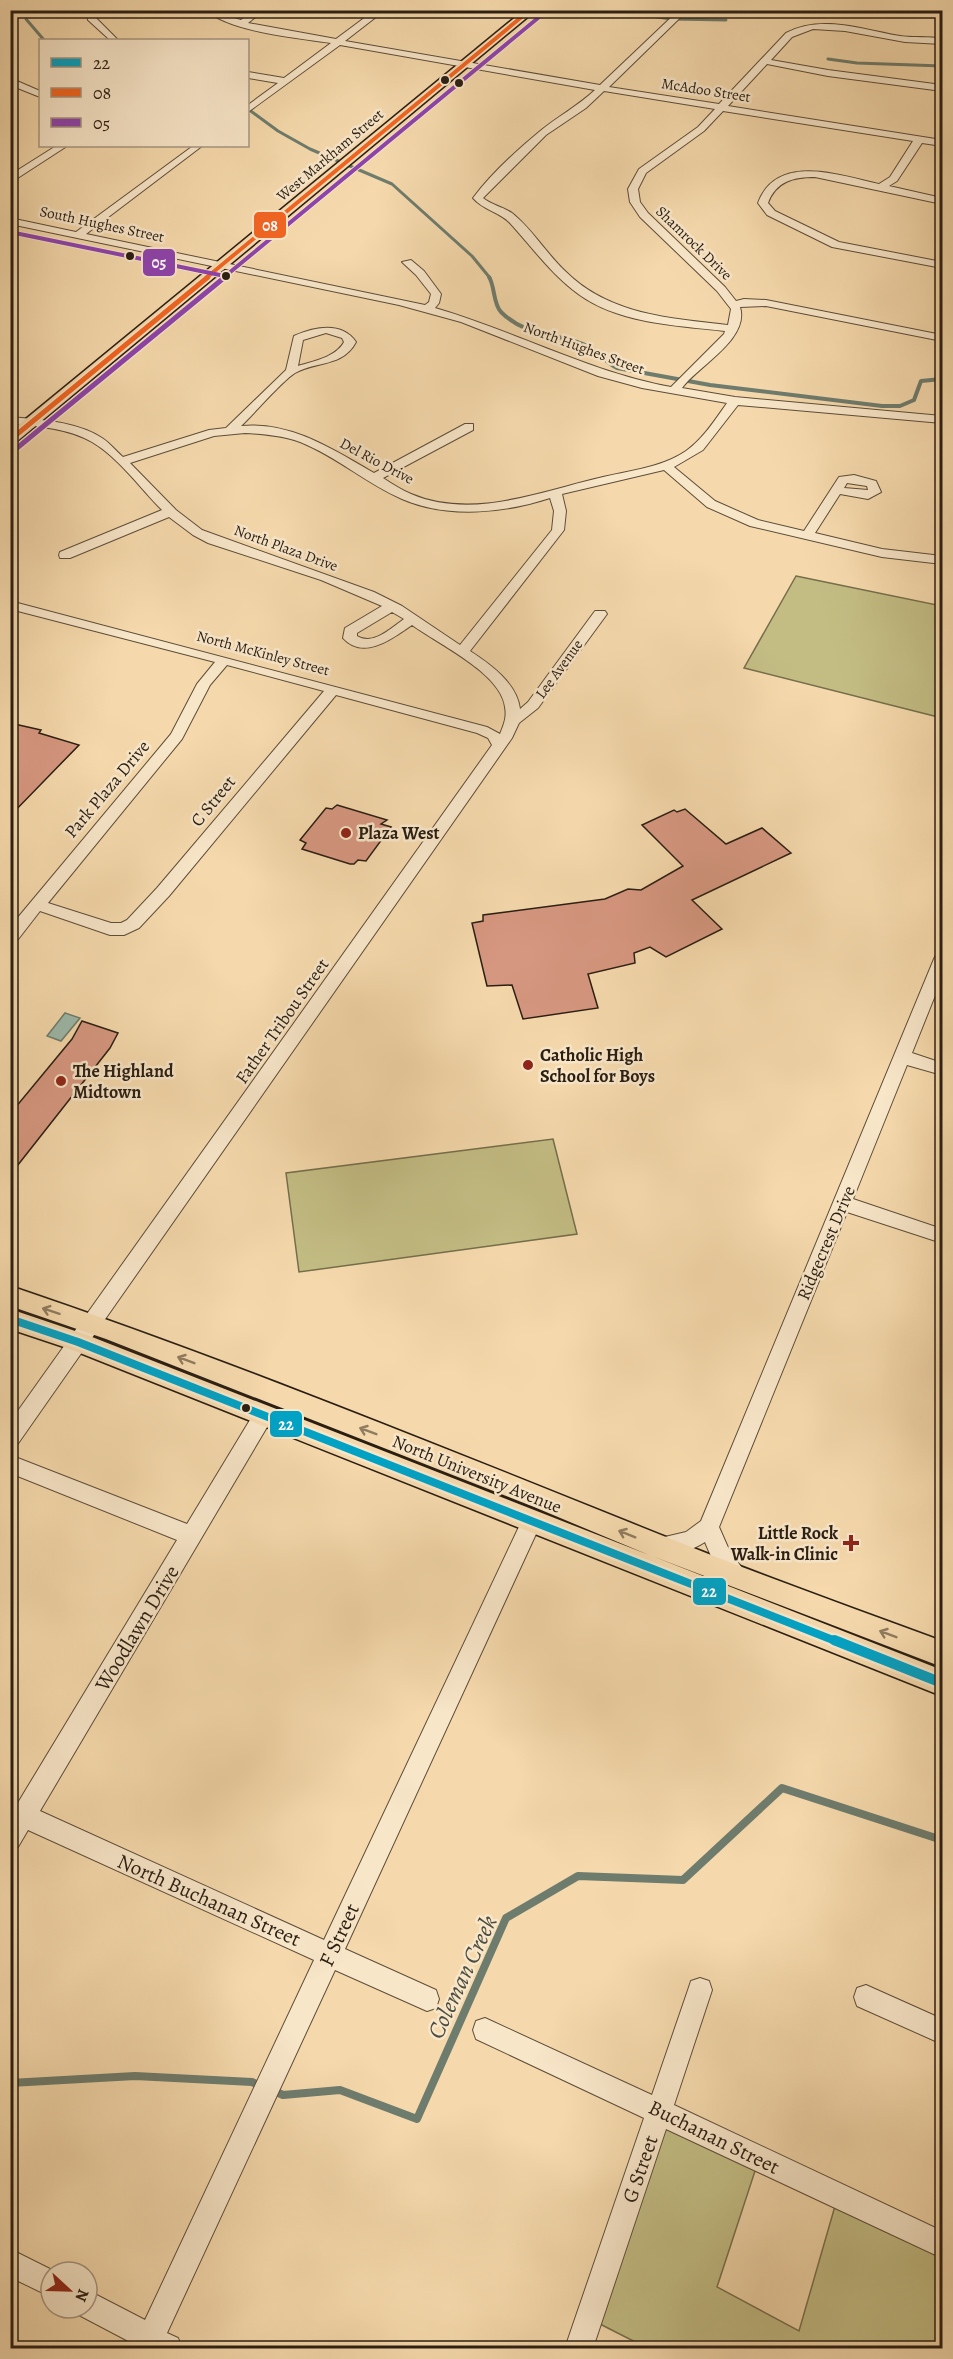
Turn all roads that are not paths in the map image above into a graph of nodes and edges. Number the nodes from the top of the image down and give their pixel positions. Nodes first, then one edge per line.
1 (90, 10) edge
2 (210, 10) edge
3 (260, 10) edge
4 (381, 10) edge
5 (531, 10) edge
6 (684, 10) edge
7 (241, 24) junction
8 (113, 39) edge
9 (942, 41) edge
10 (338, 42) junction
11 (764, 61) junction
12 (466, 65) junction
13 (249, 75) edge
14 (10, 81) edge
15 (284, 81) junction
16 (20, 87) junction
17 (601, 88) junction
18 (942, 88) edge
19 (10, 93) edge
20 (39, 94) edge
21 (249, 107) edge
22 (720, 107) junction
23 (919, 140) junction
24 (942, 143) edge
25 (60, 147) edge
26 (197, 147) edge
27 (10, 180) edge
28 (879, 188) junction
29 (942, 201) edge
30 (10, 221) edge
31 (78, 235) junction
32 (407, 262) dead end
33 (222, 265) junction
34 (942, 266) edge
35 (734, 305) junction
36 (427, 309) junction
37 (732, 329) junction
38 (942, 338) edge
39 (291, 372) junction
40 (678, 384) junction
41 (735, 401) junction
42 (10, 420) edge
43 (942, 420) edge
44 (31, 422) junction
45 (469, 427) dead end
46 (230, 430) junction
47 (10, 440) edge
48 (122, 461) junction
49 (666, 466) junction
50 (373, 479) junction
51 (836, 490) dead end
52 (555, 492) junction
53 (169, 512) junction
54 (807, 536) junction
55 (65, 555) dead end
56 (942, 560) edge
57 (10, 605) edge
58 (392, 606) junction
59 (600, 614) dead end
60 (413, 620) junction
61 (462, 652) junction
62 (224, 660) junction
63 (333, 689) junction
64 (514, 720) junction
65 (499, 744) junction
66 (38, 905) junction
67 (10, 938) edge
68 (942, 958) edge
69 (903, 1057) junction
70 (942, 1069) edge
71 (843, 1203) junction
72 (942, 1236) edge
73 (10, 1296) edge
74 (10, 1318) edge
75 (85, 1333) junction
76 (263, 1416) junction
77 (10, 1439) edge
78 (10, 1464) edge
79 (532, 1521) junction
80 (709, 1527) junction
81 (192, 1536) junction
82 (659, 1547) junction
83 (739, 1578) junction
84 (942, 1654) edge
85 (942, 1683) edge
86 (24, 1816) junction
87 (10, 1839) edge
88 (330, 1955) junction
89 (700, 1990) dead end
90 (866, 1997) dead end
91 (427, 1999) dead end
92 (485, 2030) dead end
93 (942, 2032) edge
94 (660, 2110) junction
95 (942, 2245) edge
96 (10, 2262) edge
97 (39, 2278) edge
98 (99, 2311) edge
99 (155, 2345) edge
100 (579, 2349) edge

1 - 8 street
2 - 7 street, McAdoo Street
3 - 7 street
4 - 10 street
5 - 12 main road, West Markham Street
6 - 17 street
7 - 10 street, McAdoo Street
9 - 11 street, Shamrock Drive
10 - 12 street, McAdoo Street
10 - 15 street
11 - 18 street
11 - 22 street, Shamrock Drive
12 - 17 street, McAdoo Street
12 - 33 main road, West Markham Street
13 - 15 street
14 - 16 street
15 - 21 street
16 - 19 street
16 - 20 street
17 - 22 street, McAdoo Street
17 - 37 street
22 - 23 street, McAdoo Street
22 - 35 street, Shamrock Drive
23 - 24 street, McAdoo Street
23 - 28 street
25 - 27 street
26 - 31 street
28 - 29 street
28 - 34 street
30 - 31 street, South Hughes Street
31 - 33 street, South Hughes Street
32 - 36 street
33 - 36 street, North Hughes Street
33 - 44 main road, West Markham Street
35 - 37 street, Shamrock Drive
35 - 38 street
36 - 40 street, North Hughes Street
37 - 40 street
39 - 39 street
39 - 46 street
40 - 41 street, North Hughes Street
41 - 43 street, North Hughes Street
41 - 49 street, Del Rio Drive
42 - 44 street, North Plaza Drive
44 - 47 main road, West Markham Street
44 - 48 street, North Plaza Drive
45 - 50 street
46 - 48 street, Del Rio Drive
46 - 50 street, Del Rio Drive
48 - 53 street, North Plaza Drive
49 - 52 street, Del Rio Drive
49 - 54 street
50 - 52 street, Del Rio Drive
51 - 54 street
52 - 61 street
53 - 55 street
53 - 58 street, North Plaza Drive
54 - 56 street
57 - 62 street, North McKinley Street
58 - 60 street, North Plaza Drive
58 - 60 street
59 - 64 street, Lee Avenue
60 - 61 street, North Plaza Drive
61 - 64 street, North Plaza Drive
62 - 63 street, North McKinley Street
62 - 66 street, Park Plaza Drive
63 - 65 street, North McKinley Street
63 - 66 street, C Street
64 - 65 street, Father Tribou Street
65 - 75 street, Father Tribou Street
66 - 67 street, Park Plaza Drive
68 - 69 street, Ridgecrest Drive
69 - 70 street
69 - 71 street, Ridgecrest Drive
71 - 72 street
71 - 80 street, Ridgecrest Drive
75 -> 73 main road, North University Avenue
74 - 75 main road, North University Avenue
75 - 76 main road, North University Avenue
75 - 77 street
82 -> 75 main road, North University Avenue
76 - 79 main road, North University Avenue
76 - 81 street, Woodlawn Drive
78 - 81 street
79 - 85 main road, North University Avenue
79 - 88 street, F Street
80 - 82 street
80 - 83 street
81 - 86 street, Woodlawn Drive
82 - 83 main road, North University Avenue
84 -> 83 main road, North University Avenue
86 - 87 street, Woodlawn Drive
86 - 88 street, North Buchanan Street
88 - 91 street, North Buchanan Street
88 - 99 street, F Street
89 - 94 street, G Street
90 - 93 street
92 - 94 street, Buchanan Street
94 - 95 street, Buchanan Street
94 - 100 street, G Street
96 - 97 street
98 - 99 street

